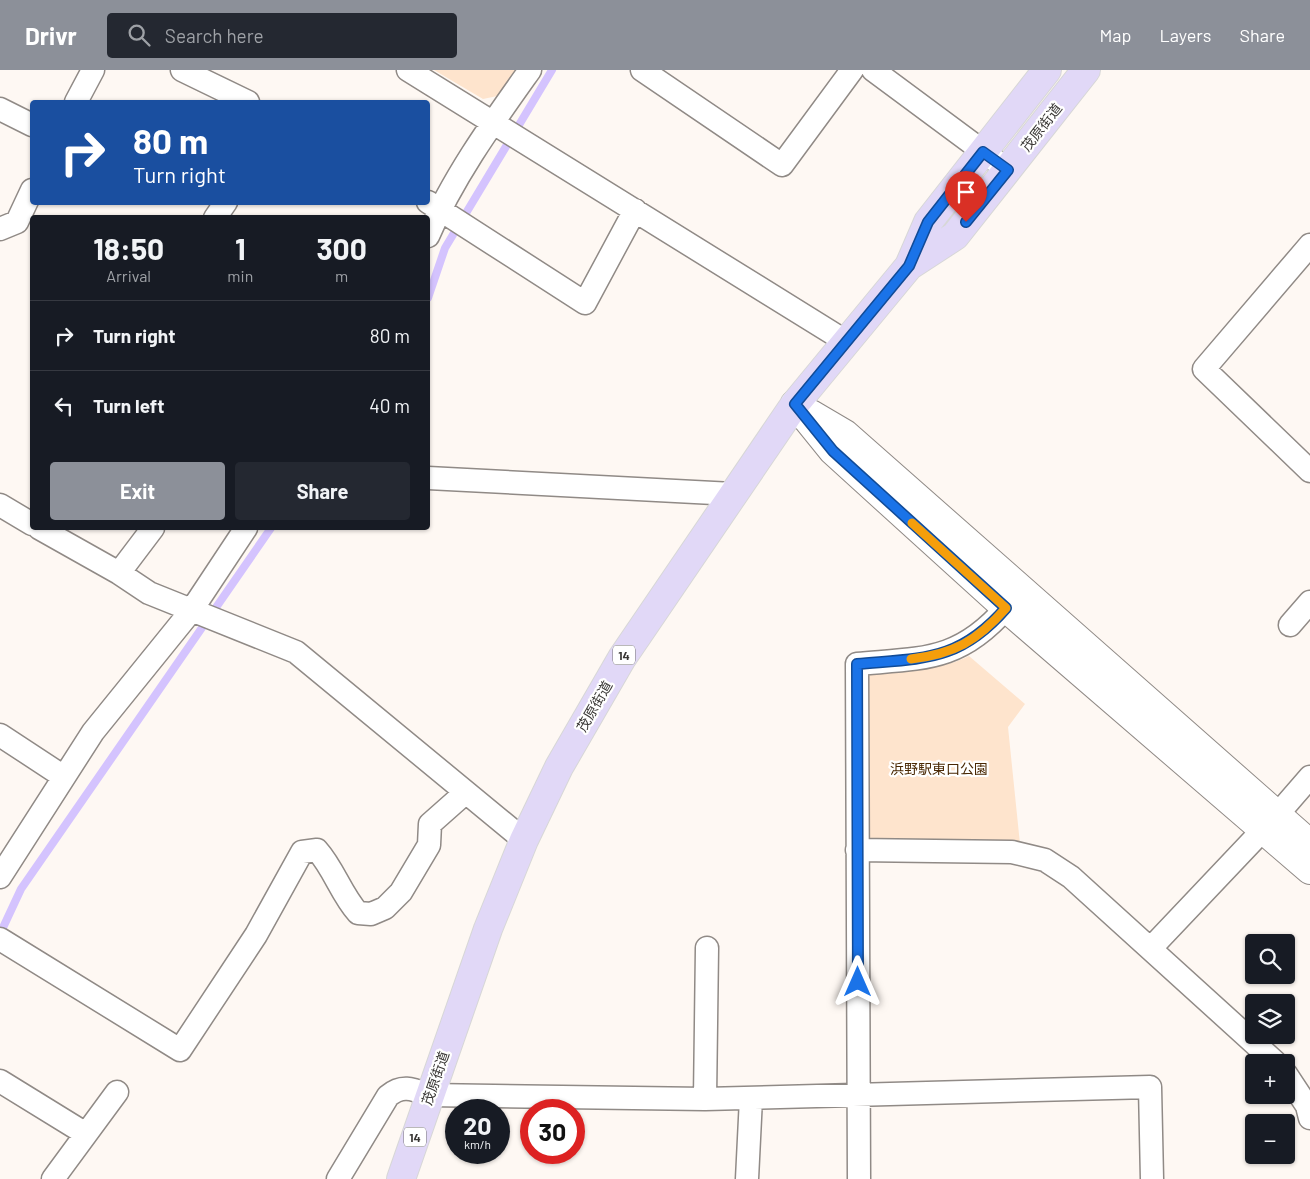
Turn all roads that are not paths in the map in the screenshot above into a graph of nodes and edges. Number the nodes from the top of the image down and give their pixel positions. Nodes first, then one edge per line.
1 (93, 70) edge
2 (182, 70) edge
3 (408, 70) edge
4 (530, 70) edge
5 (642, 70) edge
6 (852, 70) edge
7 (873, 70) edge
8 (1047, 70) edge
9 (1086, 70) edge
10 (77, 100) edge
11 (244, 100) edge
12 (0, 109) edge
13 (493, 122) junction
14 (30, 124) edge
15 (983, 152) junction
16 (1008, 170) junction
17 (30, 194) edge
18 (434, 206) edge
19 (635, 210) junction
20 (430, 226) edge
21 (0, 229) edge
22 (1310, 245) edge
23 (909, 266) junction
24 (845, 341) junction
25 (795, 404) junction
26 (1310, 471) edge
27 (430, 478) edge
28 (733, 494) junction
29 (0, 505) edge
30 (30, 523) edge
31 (43, 530) edge
32 (151, 530) edge
33 (245, 530) edge
34 (119, 573) junction
35 (1310, 602) edge
36 (1006, 608) junction
37 (190, 611) junction
38 (1290, 625) dead end
39 (0, 735) edge
40 (64, 777) junction
41 (1310, 777) edge
42 (465, 793) junction
43 (1270, 822) junction
44 (524, 840) junction
45 (1310, 844) edge
46 (857, 850) junction
47 (1310, 870) edge
48 (0, 877) edge
49 (0, 939) edge
50 (707, 948) dead end
51 (1151, 948) junction
52 (1266, 1054) edge
53 (0, 1081) edge
54 (1295, 1088) edge
55 (117, 1092) dead end
56 (429, 1095) junction
57 (859, 1096) junction
58 (750, 1098) junction
59 (704, 1099) junction
60 (1310, 1118) edge
61 (86, 1134) junction
62 (53, 1179) edge
63 (338, 1179) edge
64 (401, 1179) edge
65 (747, 1179) edge
66 (859, 1179) edge
67 (1152, 1179) edge

1 - 10 street
2 - 11 street
3 - 13 street
4 - 13 street
5 - 6 street
7 - 15 street
8 - 15 main road, 茂原街道 / 14
9 - 16 main road, 茂原街道 / 14
12 - 14 street
13 - 18 street
13 - 19 street
15 - 16 street
15 - 23 main road, 茂原街道 / 14
16 - 23 main road, 茂原街道 / 14
17 - 21 street
18 - 19 street
18 - 20 street
19 - 24 street
22 - 26 street
23 - 24 main road, 茂原街道 / 14
24 - 25 main road, 茂原街道 / 14
25 - 28 main road, 茂原街道 / 14
25 - 36 street
25 - 43 street
27 - 28 street
28 - 44 main road, 茂原街道 / 14
29 - 30 street
31 - 34 street
32 - 34 street
33 - 37 street
34 - 37 street
35 - 38 street
36 - 43 street
36 - 46 street
37 - 40 street
37 - 42 street
39 - 40 street
40 - 48 street
41 - 43 street
42 - 44 street
42 - 49 street
43 - 45 street
43 - 47 street
43 - 51 street
44 - 56 main road, 茂原街道 / 14
46 - 51 street
46 - 57 street
50 - 59 street
51 - 52 street
53 - 61 street
54 - 60 street
55 - 61 street
56 - 59 street
56 - 63 street
56 - 64 main road, 茂原街道 / 14
57 - 58 street
57 - 66 street
57 - 67 street
58 - 59 street
58 - 65 street
61 - 62 street

